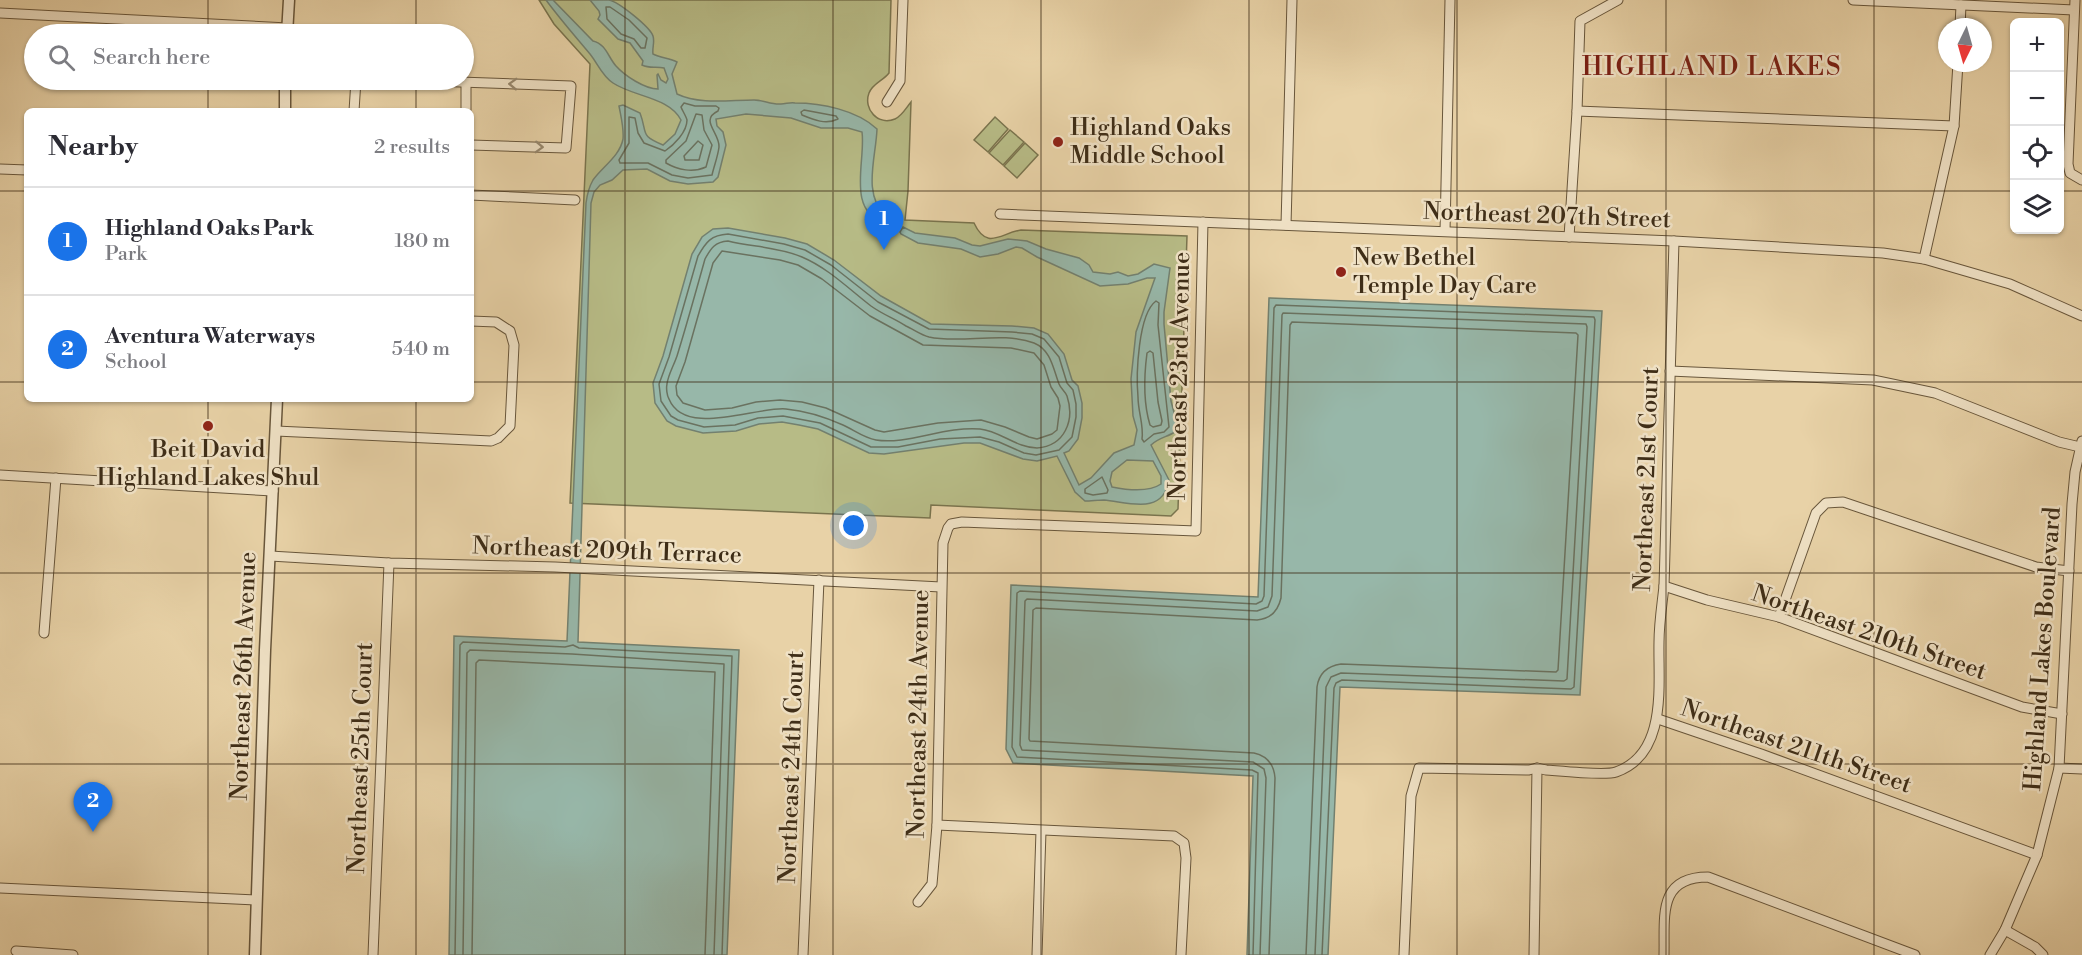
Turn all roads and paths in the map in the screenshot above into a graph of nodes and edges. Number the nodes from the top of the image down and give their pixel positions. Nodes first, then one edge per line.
1 (289, 0) edge
2 (903, 0) edge
3 (1292, 0) edge
4 (1450, 0) edge
5 (1618, 0) edge
6 (1853, 0) edge
7 (1961, 5) junction
8 (2075, 5) edge
9 (0, 13) edge
10 (1960, 18) edge
11 (176, 24) edge
12 (288, 24) edge
13 (1957, 72) edge
14 (474, 83) edge
15 (285, 90) edge
16 (355, 90) edge
17 (466, 90) edge
18 (886, 102) dead end
19 (285, 108) edge
20 (354, 108) edge
21 (466, 108) edge
22 (1577, 111) junction
23 (1954, 126) junction
24 (474, 144) edge
25 (0, 169) edge
26 (24, 170) edge
27 (2082, 180) edge
28 (474, 195) edge
29 (575, 200) dead end
30 (1000, 214) dead end
31 (1203, 222) junction
32 (1286, 225) junction
33 (1445, 231) junction
34 (1569, 237) junction
35 (1674, 241) junction
36 (1924, 259) junction
37 (2082, 316) edge
38 (474, 321) edge
39 (1670, 371) junction
40 (277, 402) edge
41 (276, 431) junction
42 (2081, 444) edge
43 (0, 475) edge
44 (56, 478) junction
45 (273, 491) junction
46 (2077, 505) edge
47 (951, 524) joint
48 (270, 556) junction
49 (389, 562) junction
50 (2069, 571) junction
51 (819, 580) junction
52 (1664, 586) junction
53 (941, 587) junction
54 (1779, 617) junction
55 (44, 633) dead end
56 (2062, 714) junction
57 (1658, 720) junction
58 (1537, 768) junction
59 (2059, 768) junction
60 (2082, 769) edge
61 (937, 825) junction
62 (1041, 831) junction
63 (2037, 855) junction
64 (0, 888) edge
65 (256, 900) junction
66 (918, 902) dead end
67 (2006, 930) junction
68 (16, 951) dead end
69 (73, 955) edge
70 (255, 955) edge
71 (373, 955) edge
72 (803, 955) edge
73 (1037, 955) edge
74 (1181, 955) edge
75 (1404, 955) edge
76 (1534, 955) edge
77 (1664, 955) edge
78 (1916, 955) edge
79 (1990, 955) edge
80 (2043, 955) edge

1 - 12 street
2 - 18 street
3 - 32 street
4 - 33 street
5 - 22 street
6 - 7 street
7 - 8 street
7 - 10 street
8 - 27 street
9 - 11 street
13 - 23 street
24 -> 14 street
15 - 19 street
16 - 20 street
17 - 21 street
22 - 23 street
22 - 34 street
23 - 36 street
25 - 26 street
28 - 29 street
30 - 31 street, Northeast 207th Street
31 - 32 street, Northeast 207th Street
31 - 47 street, Northeast 23rd Avenue
32 - 33 street, Northeast 207th Street
33 - 34 street, Northeast 207th Street
34 - 35 street, Northeast 207th Street
35 - 36 street, Northeast 207th Street
35 - 39 street, Northeast 21st Court
36 - 37 street, Northeast 207th Street
38 - 41 street
39 - 42 street
39 - 52 street, Northeast 21st Court
40 - 41 street, Northeast 26th Avenue
41 - 45 street, Northeast 26th Avenue
42 - 46 street, Highland Lakes Boulevard
43 - 44 street
44 - 45 street
44 - 55 street
45 - 48 street, Northeast 26th Avenue
46 - 50 street, Highland Lakes Boulevard
47 - 53 street, Northeast 24th Avenue
48 - 49 street, Northeast 209th Terrace
48 - 65 street, Northeast 26th Avenue
49 - 51 street, Northeast 209th Terrace
49 - 71 street, Northeast 25th Court
50 - 54 street
50 - 56 street, Highland Lakes Boulevard
51 - 53 street, Northeast 209th Terrace
51 - 72 street, Northeast 24th Court
52 - 54 street, Northeast 210th Street
52 - 57 street, Northeast 21st Court
53 - 61 street, Northeast 24th Avenue
54 - 56 street, Northeast 210th Street
56 - 59 street, Highland Lakes Boulevard
57 - 58 street, Northeast 211th Street
57 - 63 street, Northeast 211th Street
58 - 75 street, Northeast 211th Street
58 - 76 street
59 - 60 street
59 - 63 street, Highland Lakes Boulevard
61 - 62 street
61 - 66 street, Northeast 24th Avenue
62 - 73 street
62 - 74 street
63 - 67 street, Highland Lakes Boulevard
64 - 65 street
65 - 70 street, Northeast 26th Avenue
67 - 79 street, Highland Lakes Boulevard
67 - 80 street
68 - 69 street
77 - 78 street

